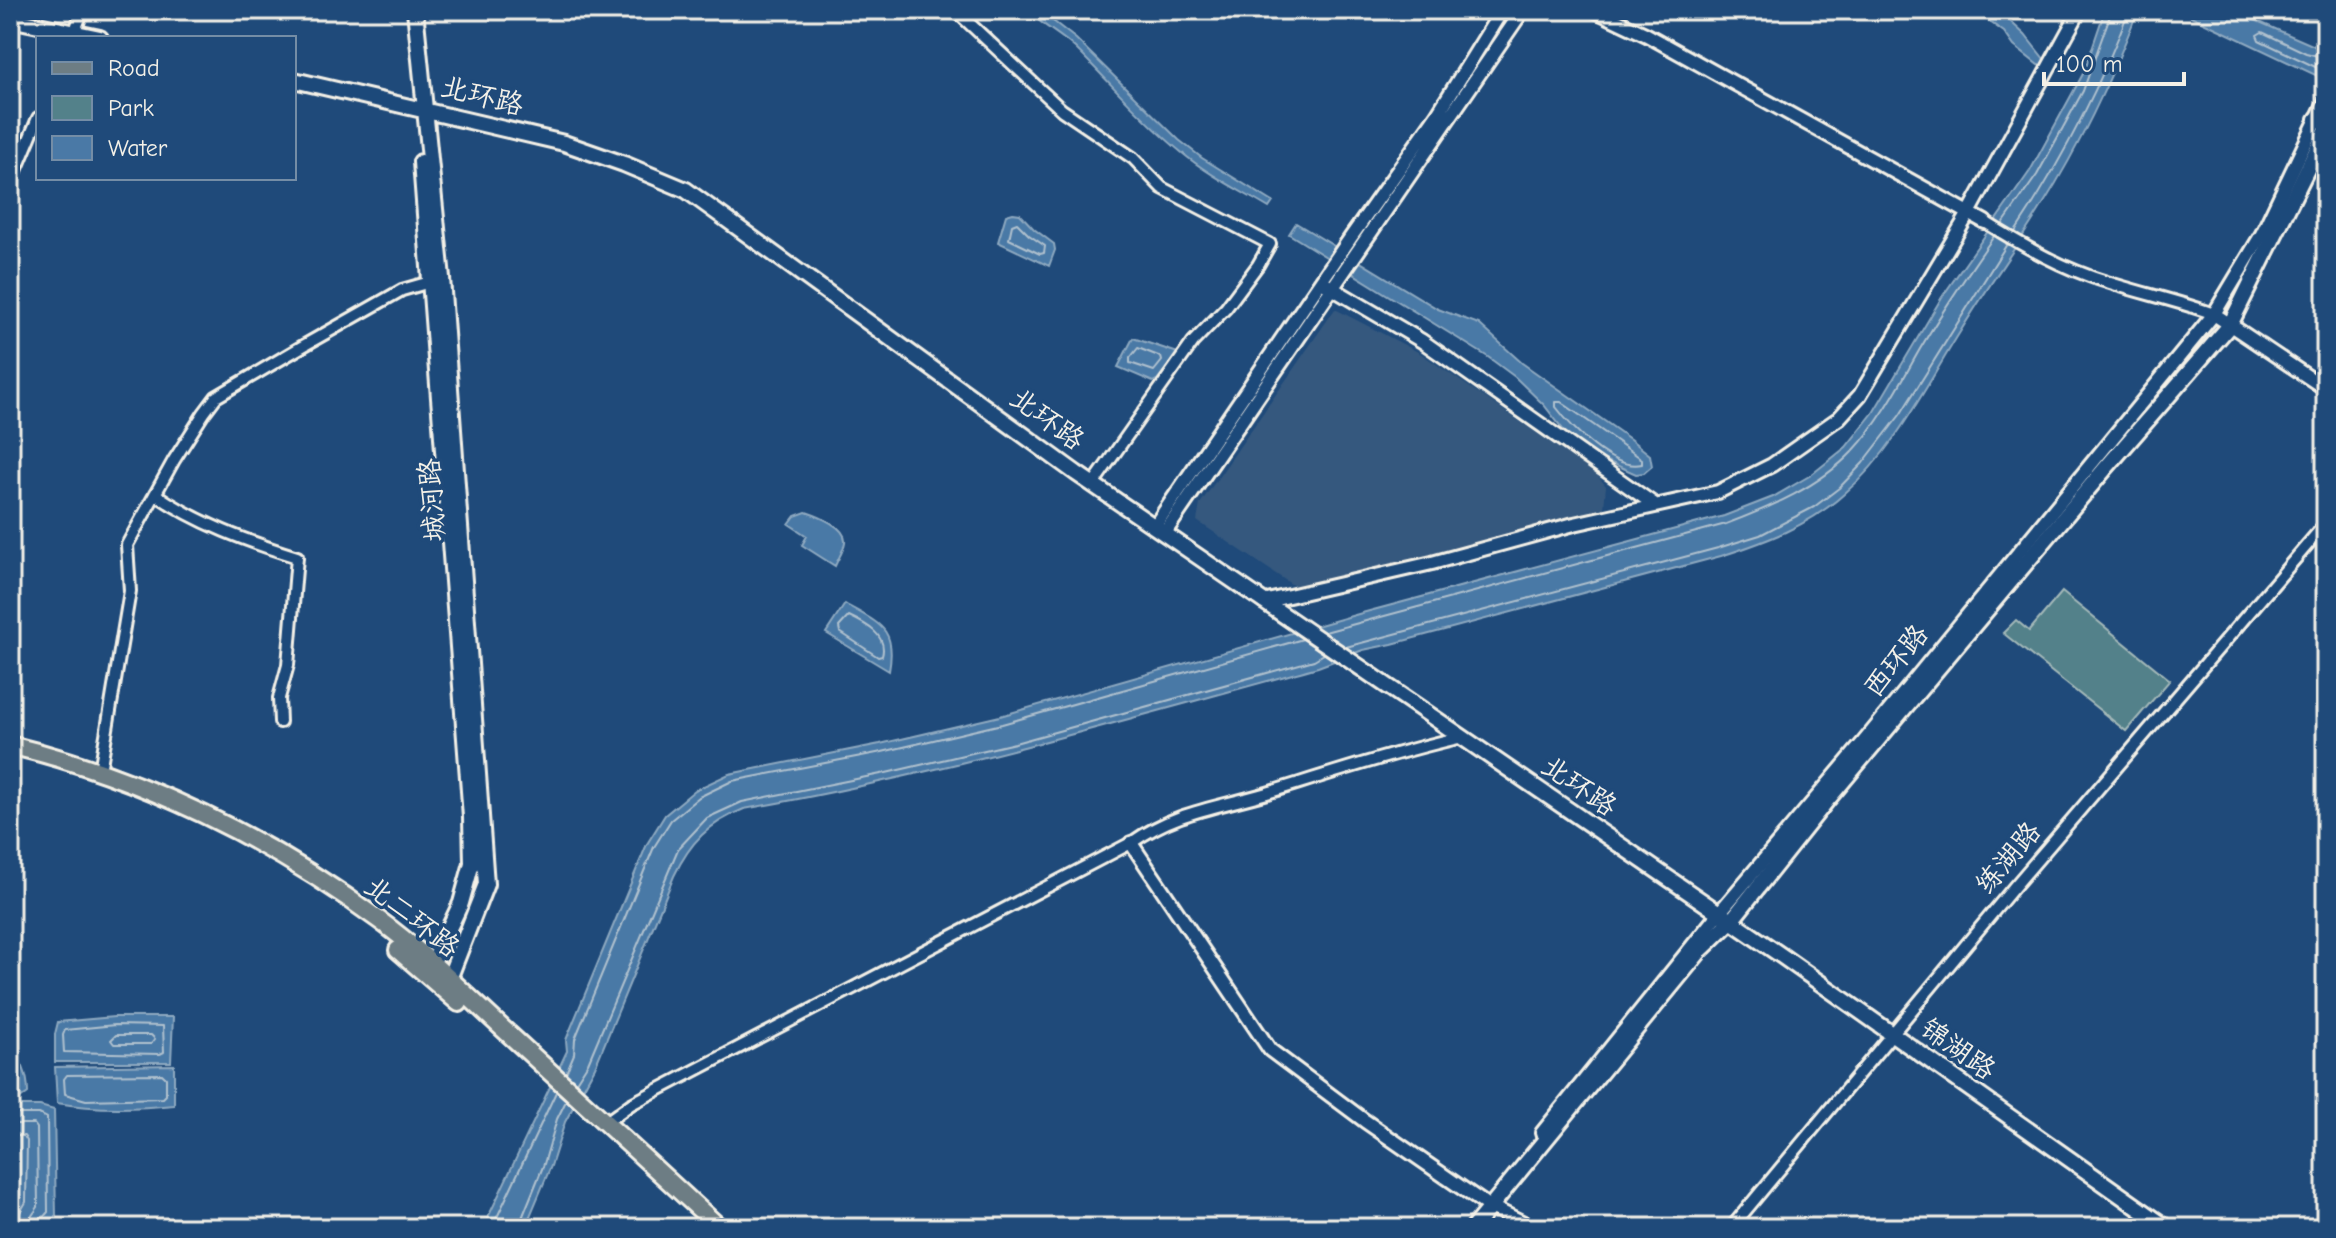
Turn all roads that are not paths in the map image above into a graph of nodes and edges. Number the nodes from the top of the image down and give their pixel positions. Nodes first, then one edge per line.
1 (83, 10) edge
2 (405, 10) edge
3 (415, 10) edge
4 (955, 10) edge
5 (1502, 10) edge
6 (1523, 10) edge
7 (1594, 10) edge
8 (2080, 10) edge
9 (10, 19) edge
10 (73, 35) edge
11 (296, 80) edge
12 (2326, 100) edge
13 (420, 108) junction
14 (36, 123) edge
15 (2323, 124) edge
16 (10, 185) edge
17 (1969, 213) junction
18 (1985, 222) joint
19 (1337, 269) junction
20 (436, 280) junction
21 (1320, 281) junction
22 (1332, 288) junction
23 (2214, 314) junction
24 (2230, 325) junction
25 (2326, 389) edge
26 (1093, 484) junction
27 (155, 494) junction
28 (1655, 505) junction
29 (2326, 523) edge
30 (1159, 530) junction
31 (1263, 602) junction
32 (280, 722) dead end
33 (1462, 737) junction
34 (10, 745) edge
35 (10, 755) edge
36 (100, 771) junction
37 (1131, 843) junction
38 (1725, 917) junction
39 (432, 964) junction
40 (449, 979) junction
41 (1893, 1035) junction
42 (544, 1073) junction
43 (595, 1118) junction
44 (1488, 1206) junction
45 (705, 1228) edge
46 (720, 1228) edge
47 (1465, 1228) edge
48 (1473, 1228) edge
49 (1534, 1228) edge
50 (1731, 1228) edge
51 (2167, 1228) edge

1 - 10 street
2 - 13 main road, 城河路
3 - 13 main road, 城河路
4 - 26 street
5 - 19 street
6 - 19 street
7 - 17 street
8 - 17 street
9 - 10 main road
11 - 13 main road, 北环路
12 - 15 street, 西环路
13 - 20 main road, 城河路
13 - 26 main road, 北环路
14 - 16 street
15 - 23 street, 西环路
15 - 24 main road, 西环路
17 - 18 street
17 - 28 street
18 - 23 street
19 - 21 street
19 - 22 street
20 - 27 street
20 - 39 main road, 城河路
20 - 40 main road, 城河路
21 - 22 street
21 - 30 street
22 - 28 street
22 - 30 street
23 - 24 street
23 - 38 street, 西环路
24 - 25 street
24 - 38 main road, 西环路
26 - 30 main road, 北环路
27 - 32 street
27 - 36 street
28 - 31 street
29 - 41 street, 练湖路
30 - 31 main road, 北环路
31 - 33 main road, 北环路
33 - 37 street
33 - 38 main road, 北环路
34 - 36 main road, 北二环路
35 - 42 main road, 北二环路
36 - 39 main road, 北二环路
37 - 43 street
37 - 44 street
38 - 41 main road, 锦湖路
38 - 44 main road, 西环路
39 - 40 main road, 北二环路
40 - 42 main road, 北二环路
41 - 50 street, 练湖路
41 - 51 main road, 锦湖路
42 - 43 main road, 北二环路
43 - 45 main road, 北二环路
43 - 46 main road, 北二环路
44 - 47 street, 西环路
44 - 48 main road, 西环路
44 - 49 street

